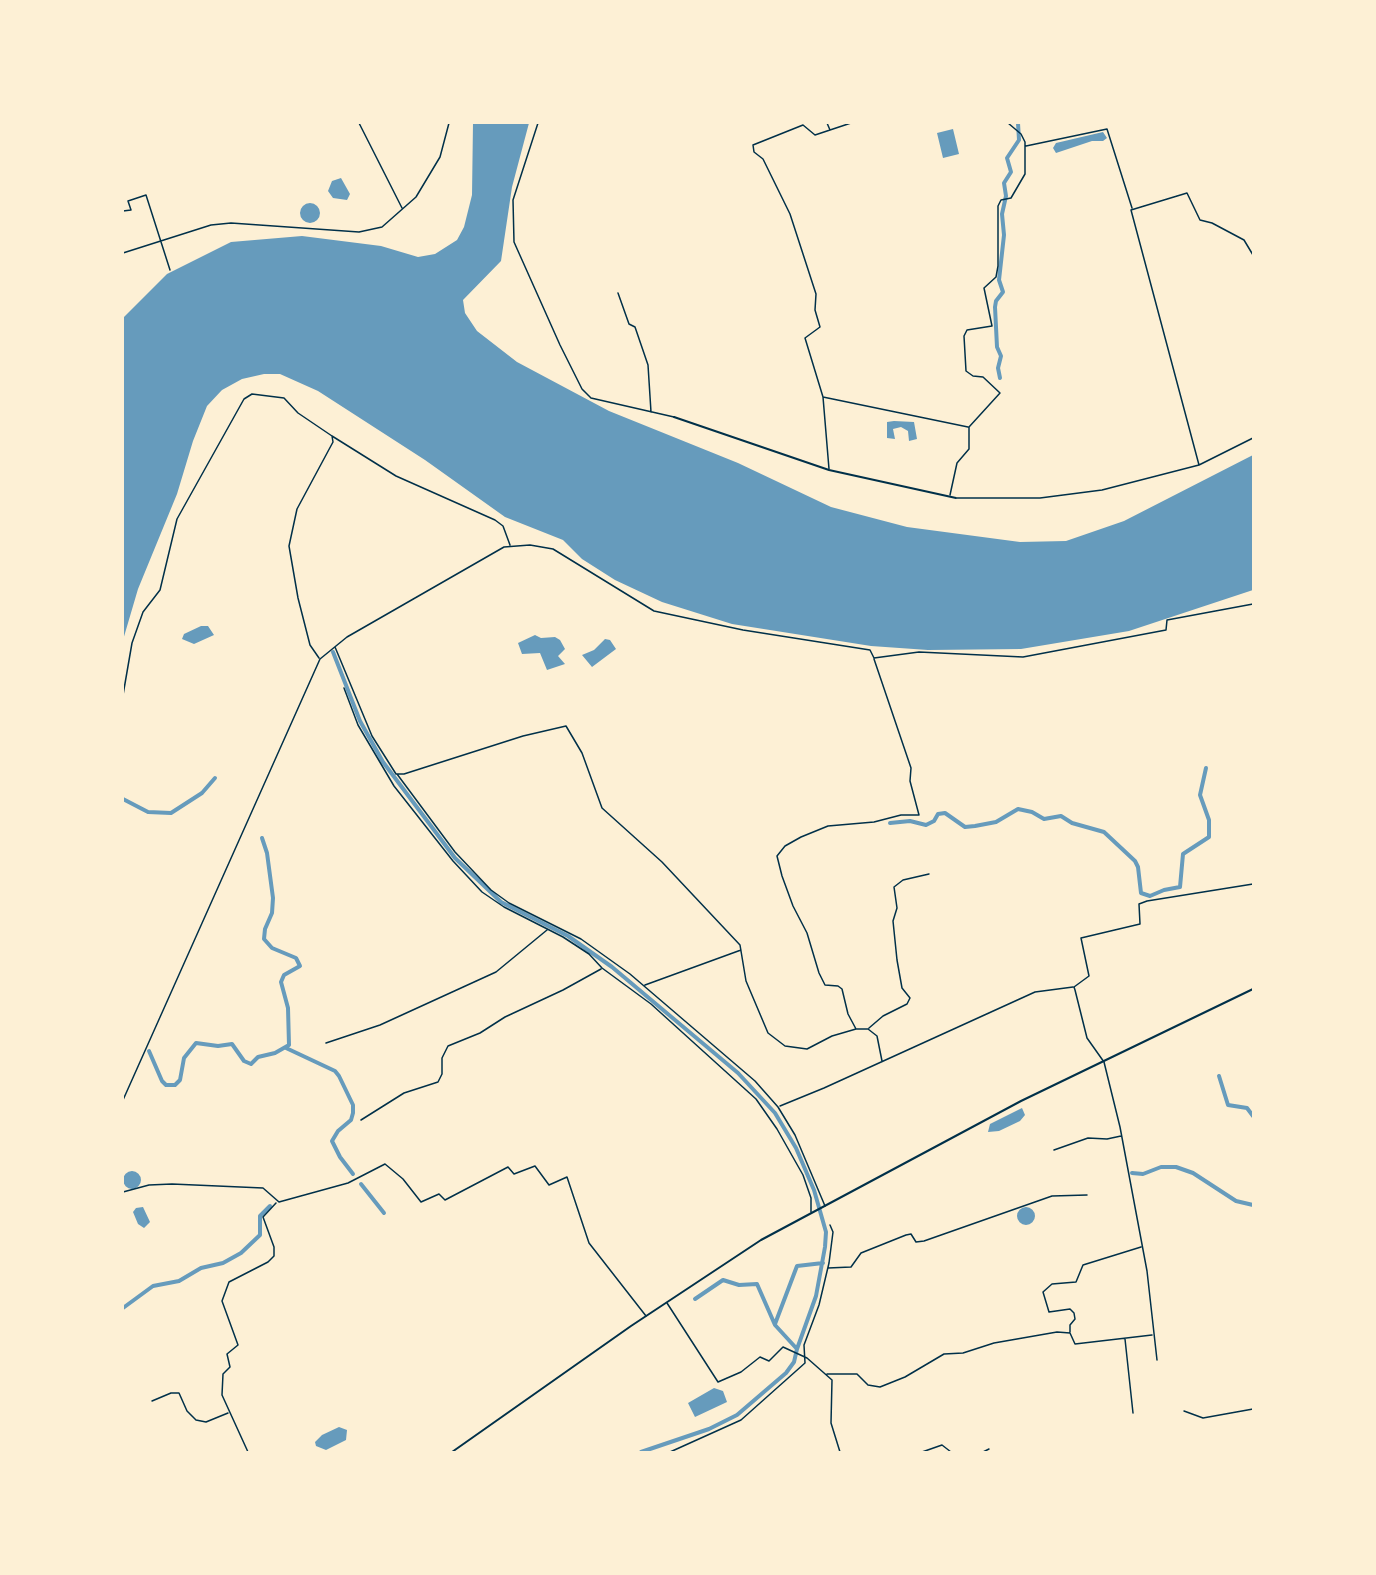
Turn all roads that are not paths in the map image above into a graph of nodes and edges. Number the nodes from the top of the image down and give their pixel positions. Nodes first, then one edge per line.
1 (359, 123) edge
2 (449, 123) edge
3 (538, 123) edge
4 (826, 123) edge
5 (851, 123) edge
6 (1008, 123) edge
7 (831, 131) junction
8 (1025, 147) junction
9 (402, 208) junction
10 (1132, 209) junction
11 (123, 212) edge
12 (161, 242) junction
13 (123, 253) edge
14 (1253, 255) edge
15 (170, 270) dead end
16 (618, 293) dead end
17 (823, 397) junction
18 (651, 413) junction
19 (674, 417) joint
20 (969, 427) junction
21 (332, 436) junction
22 (1253, 438) edge
23 (1199, 465) junction
24 (829, 470) junction
25 (950, 496) junction
26 (956, 498) joint
27 (510, 546) junction
28 (1253, 604) edge
29 (335, 646) junction
30 (874, 658) junction
31 (320, 659) junction
32 (344, 688) dead end
33 (123, 695) edge
34 (396, 774) junction
35 (929, 874) dead end
36 (1253, 884) edge
37 (547, 929) junction
38 (742, 950) junction
39 (602, 968) junction
40 (645, 985) junction
41 (1074, 987) junction
42 (1253, 989) edge
43 (856, 1029) junction
44 (868, 1029) junction
45 (326, 1043) dead end
46 (882, 1061) junction
47 (1104, 1062) junction
48 (123, 1100) edge
49 (778, 1107) junction
50 (361, 1120) dead end
51 (1122, 1136) junction
52 (1054, 1149) dead end
53 (123, 1192) edge
54 (1087, 1195) dead end
55 (277, 1202) junction
56 (824, 1207) junction
57 (812, 1213) junction
58 (830, 1225) dead end
59 (1141, 1247) junction
60 (827, 1268) junction
61 (667, 1303) junction
62 (646, 1317) junction
63 (1070, 1333) junction
64 (1152, 1335) junction
65 (1125, 1338) junction
66 (803, 1355) junction
67 (1157, 1360) dead end
68 (827, 1374) dead end
69 (152, 1401) dead end
70 (1253, 1408) edge
71 (1184, 1411) dead end
72 (228, 1412) junction
73 (1133, 1413) dead end
74 (989, 1449) dead end
75 (248, 1452) edge
76 (452, 1452) edge
77 (670, 1452) edge
78 (840, 1452) edge
79 (922, 1452) edge
80 (951, 1452) edge
81 (983, 1452) edge

1 - 9 street
2 - 9 street
3 - 18 street
4 - 7 street
5 - 7 street
6 - 8 street
7 - 17 street
8 - 10 street
8 - 20 street
9 - 12 street
10 - 14 street
10 - 23 street
11 - 12 street
12 - 13 street
12 - 15 street
16 - 18 street
17 - 20 street
17 - 24 street
18 - 19 street
19 - 24 main road
20 - 25 street
21 - 27 street
21 - 31 street
21 - 33 street
22 - 23 street
23 - 26 street
24 - 25 main road
25 - 26 main road
27 - 29 street
27 - 30 street
28 - 30 street
29 - 31 street
29 - 34 street
30 - 43 street
31 - 48 street
32 - 37 street
34 - 38 street
34 - 40 street
35 - 44 street
36 - 41 street
37 - 39 street
37 - 45 street
38 - 40 street
38 - 43 street
39 - 50 street
39 - 57 street
40 - 49 street
41 - 46 street
41 - 47 street
42 - 47 main road
43 - 44 street
44 - 46 street
46 - 49 street
47 - 51 street
47 - 56 main road
49 - 56 street
51 - 52 street
51 - 59 street
53 - 55 street
54 - 60 street
55 - 62 street
55 - 72 street
56 - 57 main road
57 - 61 main road
58 - 60 street
59 - 63 street
59 - 64 street
60 - 66 street
61 - 62 main road
61 - 66 street
62 - 76 main road
63 - 65 street
63 - 68 street
64 - 65 street
64 - 67 street
65 - 73 street
66 - 77 street
66 - 78 street
69 - 72 street
70 - 71 street
72 - 75 street
74 - 81 street
79 - 80 street

